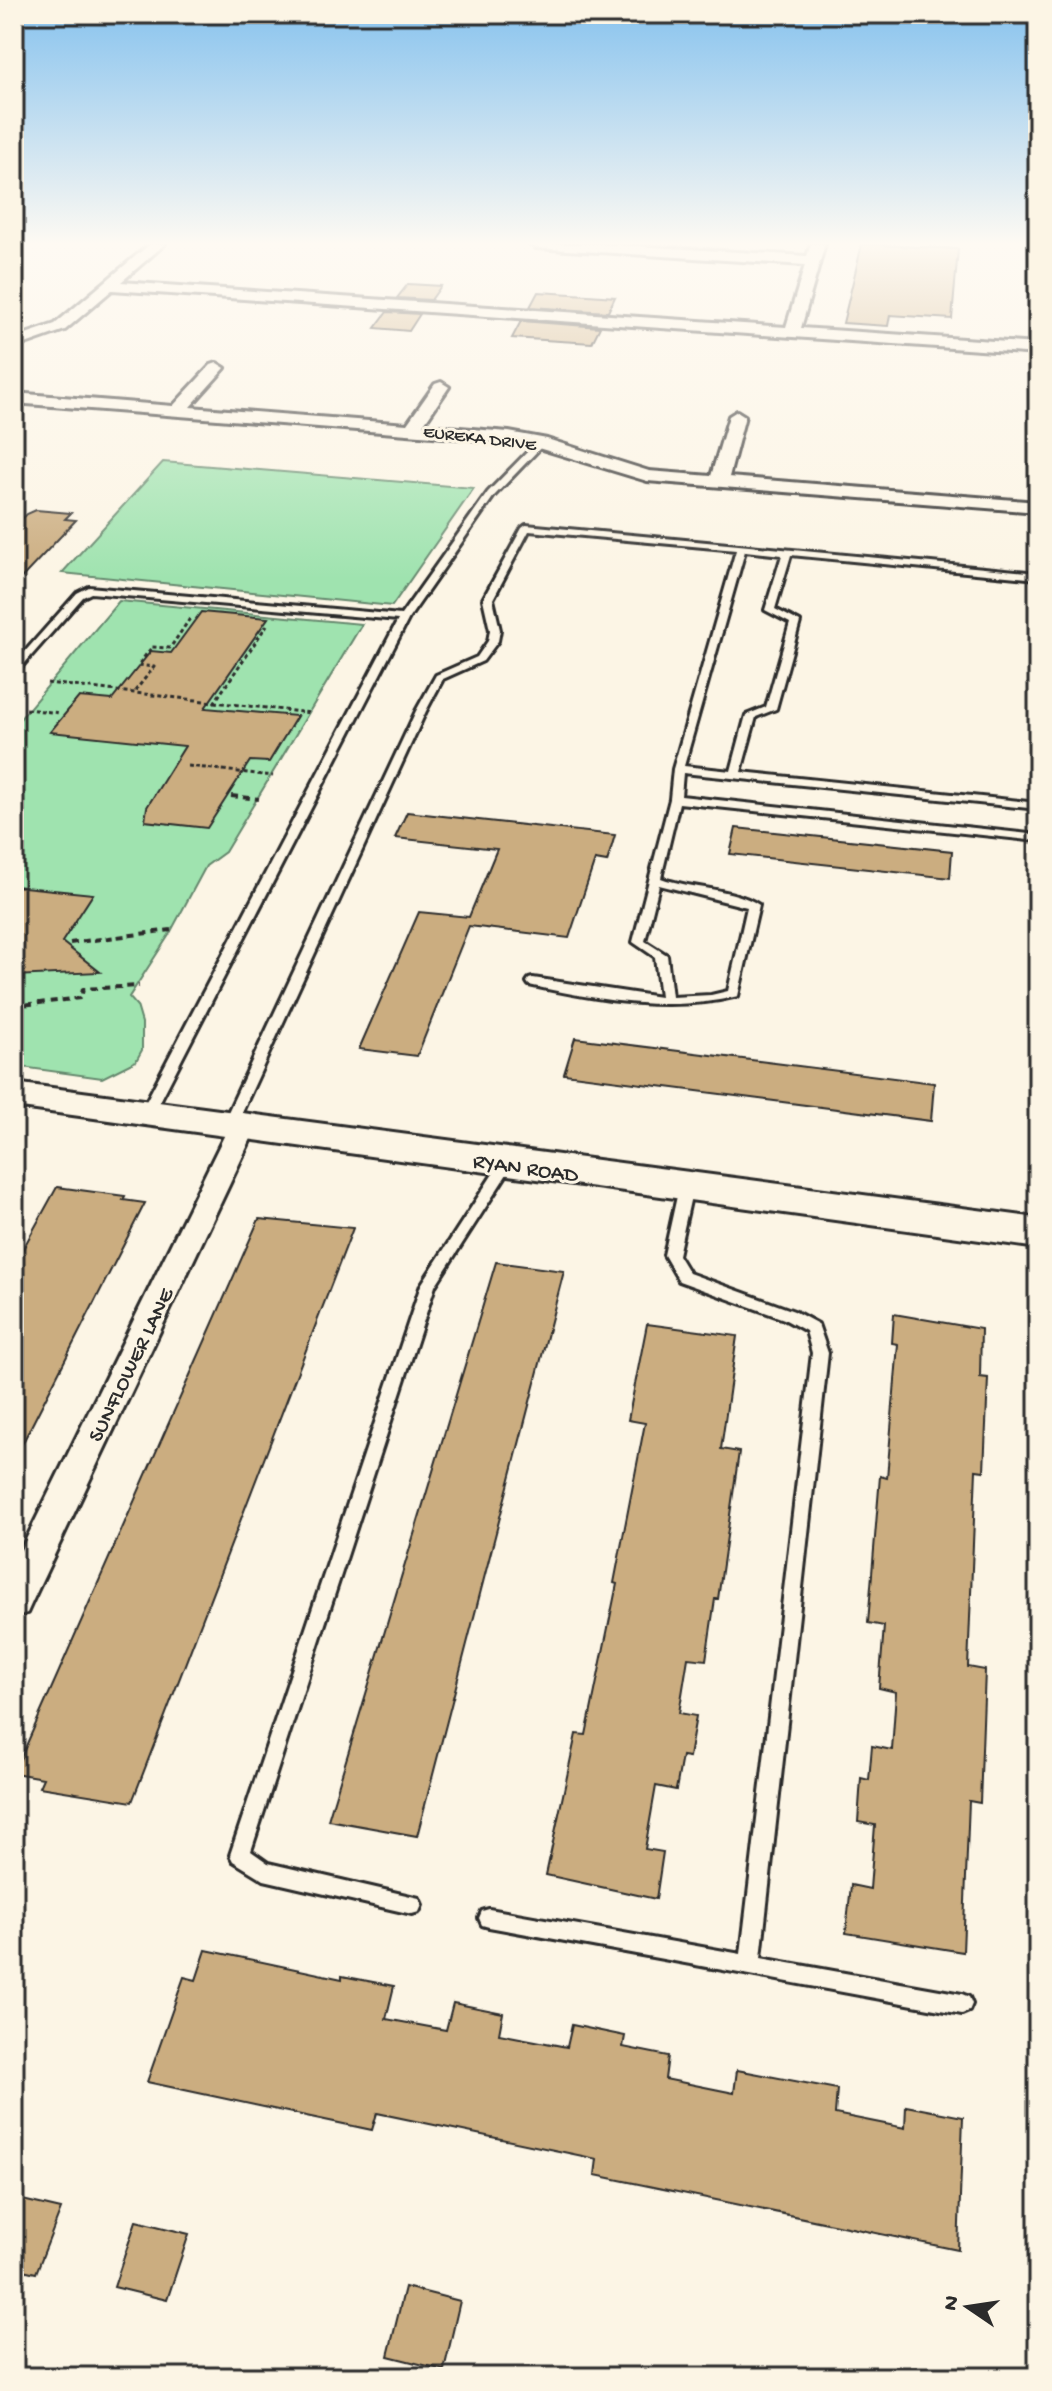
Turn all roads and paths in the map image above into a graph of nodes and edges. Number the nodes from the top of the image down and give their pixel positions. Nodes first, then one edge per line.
1 (217, 368) dead end
2 (441, 387) dead end
3 (14, 398) edge
4 (178, 410) junction
5 (737, 416) dead end
6 (412, 429) junction
7 (541, 443) junction
8 (719, 480) junction
9 (1038, 507) edge
10 (741, 548) junction
11 (787, 553) junction
12 (1038, 576) edge
13 (198, 608) dead end
14 (274, 615) dead end
15 (404, 618) junction
16 (14, 670) edge
17 (47, 683) dead end
18 (135, 691) junction
19 (214, 703) junction
20 (26, 709) dead end
21 (60, 713) dead end
22 (310, 713) dead end
23 (188, 766) dead end
24 (678, 769) junction
25 (735, 775) junction
26 (273, 776) dead end
27 (231, 796) dead end
28 (259, 799) dead end
29 (675, 799) junction
30 (1038, 806) edge
31 (1038, 838) edge
32 (654, 879) junction
33 (171, 930) dead end
34 (70, 943) dead end
35 (533, 982) dead end
36 (139, 986) dead end
37 (666, 999) junction
38 (14, 1006) edge
39 (14, 1095) edge
40 (147, 1113) junction
41 (236, 1126) junction
42 (507, 1163) junction
43 (686, 1187) junction
44 (1038, 1233) edge
45 (14, 1602) edge
46 (412, 1905) dead end
47 (489, 1918) dead end
48 (750, 1967) junction
49 (962, 2004) dead end

1 - 4 street
2 - 6 street
3 - 4 street, EUREKA DRIVE
4 - 6 street, EUREKA DRIVE
5 - 8 street
6 - 7 street, EUREKA DRIVE
7 - 8 street, EUREKA DRIVE
7 - 15 lane
8 - 9 street, EUREKA DRIVE
10 - 11 lane
10 - 24 lane
10 - 41 lane
11 - 12 lane
11 - 25 lane
13 - 18 path
14 - 19 path
15 - 16 lane
15 - 40 lane
17 - 18 path
18 - 19 path
19 - 22 path
20 - 21 path
23 - 26 path
24 - 25 lane
24 - 29 lane
25 - 30 lane
27 - 28 path
29 - 31 lane
29 - 32 lane
32 - 37 lane
32 - 37 lane
33 - 34 path
35 - 37 lane
36 - 38 path
39 - 40 main road, RYAN ROAD
40 - 41 main road, RYAN ROAD
41 - 42 main road, RYAN ROAD
41 - 45 street, SUNFLOWER LANE
42 - 43 main road, RYAN ROAD
42 - 46 lane
43 - 44 main road, RYAN ROAD
43 - 48 lane
47 - 48 lane
48 - 49 lane

